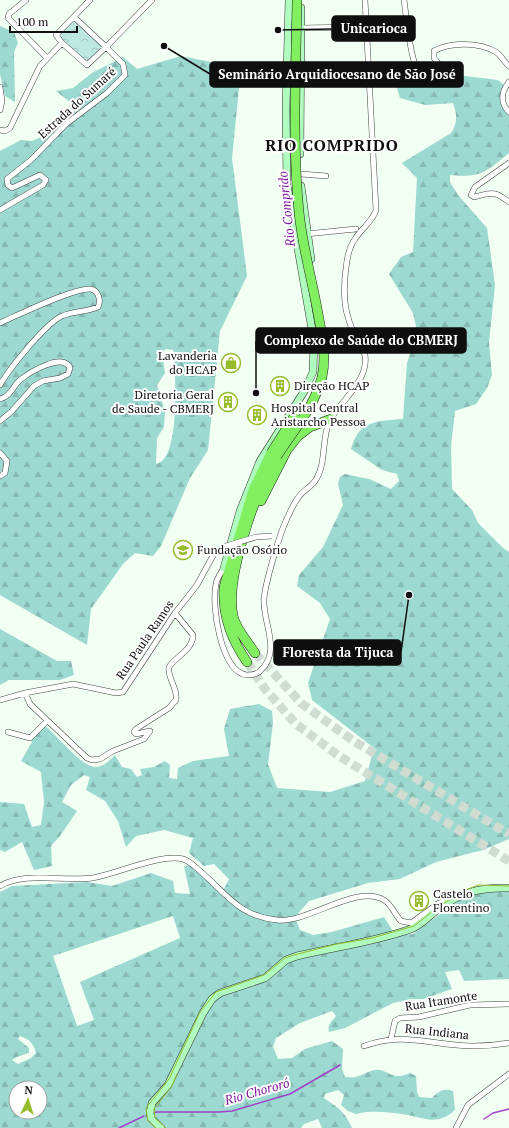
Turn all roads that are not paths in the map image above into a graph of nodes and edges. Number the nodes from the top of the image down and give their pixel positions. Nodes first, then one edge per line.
1 (26, 0) edge
2 (90, 0) edge
3 (152, 0) edge
4 (289, 0) edge
5 (292, 0) edge
6 (298, 0) edge
7 (301, 0) edge
8 (365, 0) edge
9 (404, 0) edge
10 (74, 17) junction
11 (358, 27) dead end
12 (301, 28) junction
13 (62, 43) junction
14 (106, 47) junction
15 (47, 58) junction
16 (288, 65) junction
17 (302, 65) junction
18 (509, 66) edge
19 (509, 82) edge
20 (0, 86) edge
21 (0, 110) edge
22 (509, 112) edge
23 (0, 131) edge
24 (509, 162) edge
25 (301, 174) junction
26 (326, 176) dead end
27 (509, 202) edge
28 (0, 210) edge
29 (356, 229) dead end
30 (306, 234) junction
31 (296, 236) junction
32 (0, 323) edge
33 (0, 385) edge
34 (0, 399) edge
35 (331, 420) junction
36 (0, 421) edge
37 (274, 440) junction
38 (284, 447) junction
39 (0, 453) edge
40 (274, 454) junction
41 (0, 476) edge
42 (261, 501) junction
43 (280, 536) junction
44 (224, 568) junction
45 (231, 593) junction
46 (175, 613) junction
47 (231, 634) junction
48 (254, 653) tunnel mouth
49 (246, 662) tunnel mouth
50 (25, 693) junction
51 (0, 700) edge
52 (47, 721) junction
53 (8, 732) dead end
54 (0, 886) edge
55 (509, 888) edge
56 (460, 896) junction
57 (509, 1004) edge
58 (391, 1038) junction
59 (509, 1043) edge
60 (364, 1046) dead end
61 (509, 1074) edge
62 (161, 1128) edge
63 (456, 1128) edge

1 - 15 street
2 - 10 street
3 - 14 street
4 - 16 main road
5 - 40 highway, bridge
6 - 40 highway, bridge
7 - 12 main road
8 - 35 street
9 - 18 street
10 - 13 street
10 - 14 street
11 - 12 street
12 - 17 main road
13 - 14 street
13 - 15 street
14 - 28 street, Estrada do Sumaré
15 - 23 street
16 - 17 main road
16 - 31 main road
17 - 25 main road
19 - 22 street
20 - 21 street
24 - 27 street
25 - 26 street
25 - 30 main road
29 - 30 street
30 - 31 main road, bridge
30 - 38 main road
31 - 37 main road
32 - 33 street
34 - 36 street
35 - 42 highway
35 - 43 street
37 - 38 main road, bridge
37 - 44 main road
38 - 42 highway
39 - 41 street
40 - 45 highway
40 - 47 highway
42 - 45 highway
43 - 44 street
43 - 46 street, Rua Paula Ramos, bridge
44 - 47 highway
45 - 48 highway
46 - 50 street, Rua Paula Ramos
46 - 52 street
47 - 49 highway
50 - 51 street, Rua Paula Ramos
50 - 52 street
52 - 53 street
54 - 56 street
55 - 56 main road
56 - 62 main road
57 - 58 street, Rua Itamonte
58 - 59 street, Rua Indiana
58 - 60 street, Rua Indiana
61 - 63 street

